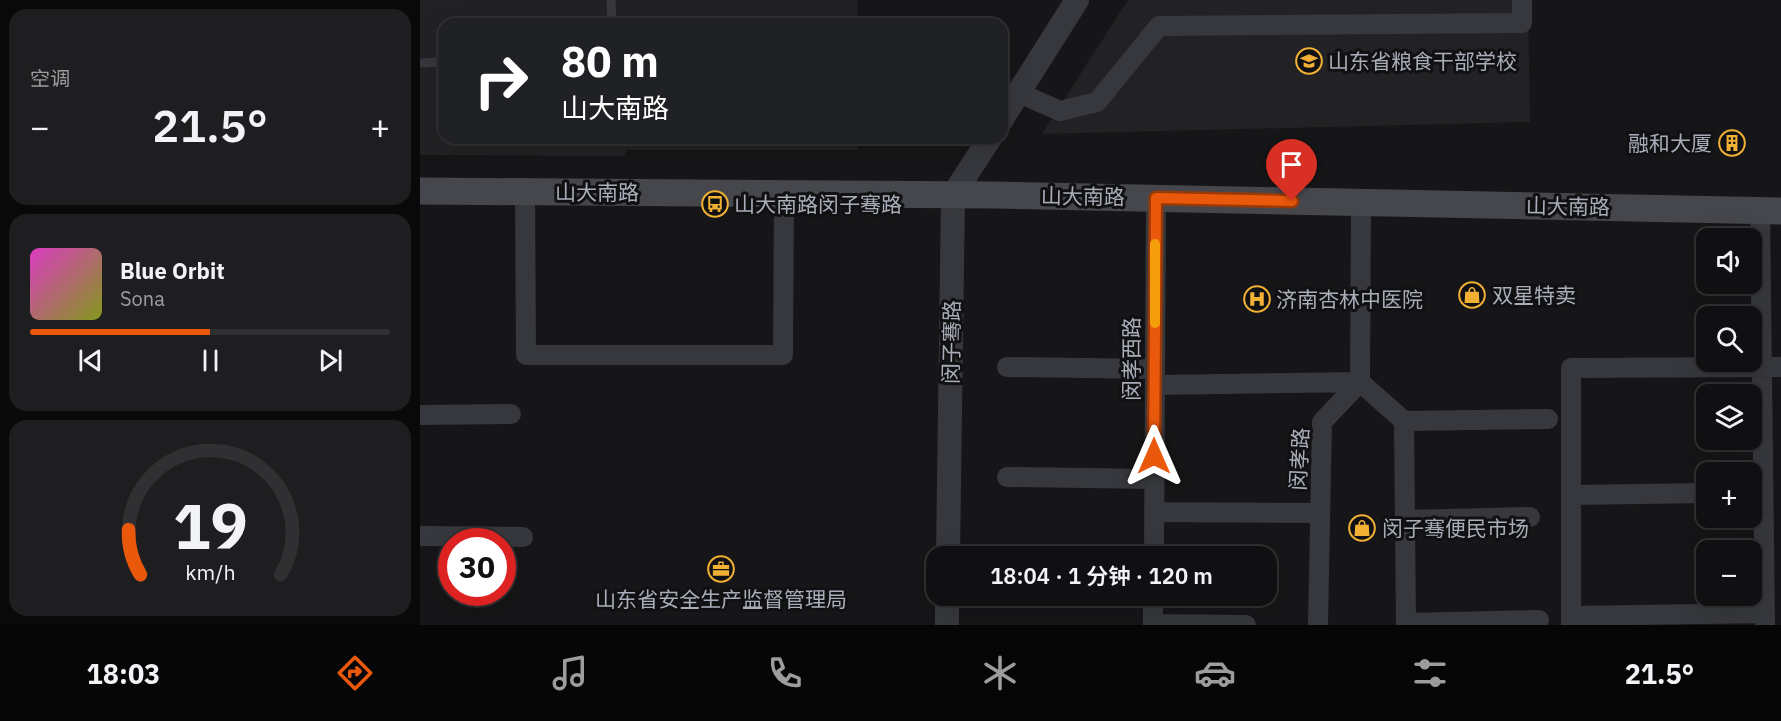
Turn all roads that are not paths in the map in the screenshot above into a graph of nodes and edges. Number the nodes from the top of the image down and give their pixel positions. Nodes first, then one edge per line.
1 (611, 0) edge
2 (1077, 0) edge
3 (1522, 0) edge
4 (612, 18) edge
5 (438, 62) edge
6 (420, 63) edge
7 (1018, 93) junction
8 (1008, 109) edge
9 (986, 144) edge
10 (420, 191) edge
11 (525, 191) junction
12 (784, 193) junction
13 (953, 195) junction
14 (1156, 198) junction
15 (1360, 202) junction
16 (1770, 211) edge
17 (1007, 367) dead end
18 (1771, 367) edge
19 (1155, 377) junction
20 (1360, 382) junction
21 (511, 414) dead end
22 (420, 415) edge
23 (1548, 419) dead end
24 (1404, 420) junction
25 (1007, 477) dead end
26 (1154, 479) junction
27 (1765, 492) edge
28 (1696, 493) edge
29 (1571, 495) junction
30 (1154, 512) junction
31 (1320, 513) junction
32 (1530, 517) dead end
33 (1405, 520) junction
34 (420, 536) edge
35 (523, 537) dead end
36 (948, 546) edge
37 (1154, 546) edge
38 (947, 606) edge
39 (1154, 606) edge
40 (1769, 608) edge
41 (1539, 620) dead end
42 (1571, 620) edge
43 (1406, 624) edge
44 (947, 625) edge
45 (1154, 625) edge
46 (1246, 625) edge
47 (1318, 625) edge

1 - 4 lane
2 - 7 street
3 - 7 street
5 - 6 lane
7 - 8 street
9 - 13 street
10 - 11 main road, 山大南路
11 - 12 main road, 山大南路
11 - 12 street
12 - 13 main road, 山大南路
13 - 14 main road, 山大南路
13 - 36 street, 闵子骞路
14 - 15 main road, 山大南路
14 - 19 street, 闵孝西路
15 - 16 main road, 山大南路
15 - 20 street
16 - 18 street
17 - 19 street
18 - 27 street
18 - 29 street
19 - 20 street
19 - 26 street, 闵孝西路
20 - 24 street
20 - 31 street, 闵孝路
21 - 22 street
23 - 24 street
24 - 33 street
25 - 26 street
26 - 30 street, 闵孝西路
27 - 40 street
28 - 29 street
29 - 42 street
30 - 31 street
30 - 37 street, 闵孝西路
31 - 47 street, 闵孝路
32 - 33 street
33 - 43 street
34 - 35 street
38 - 44 street
39 - 45 street
40 - 42 street
41 - 43 street
45 - 46 street

